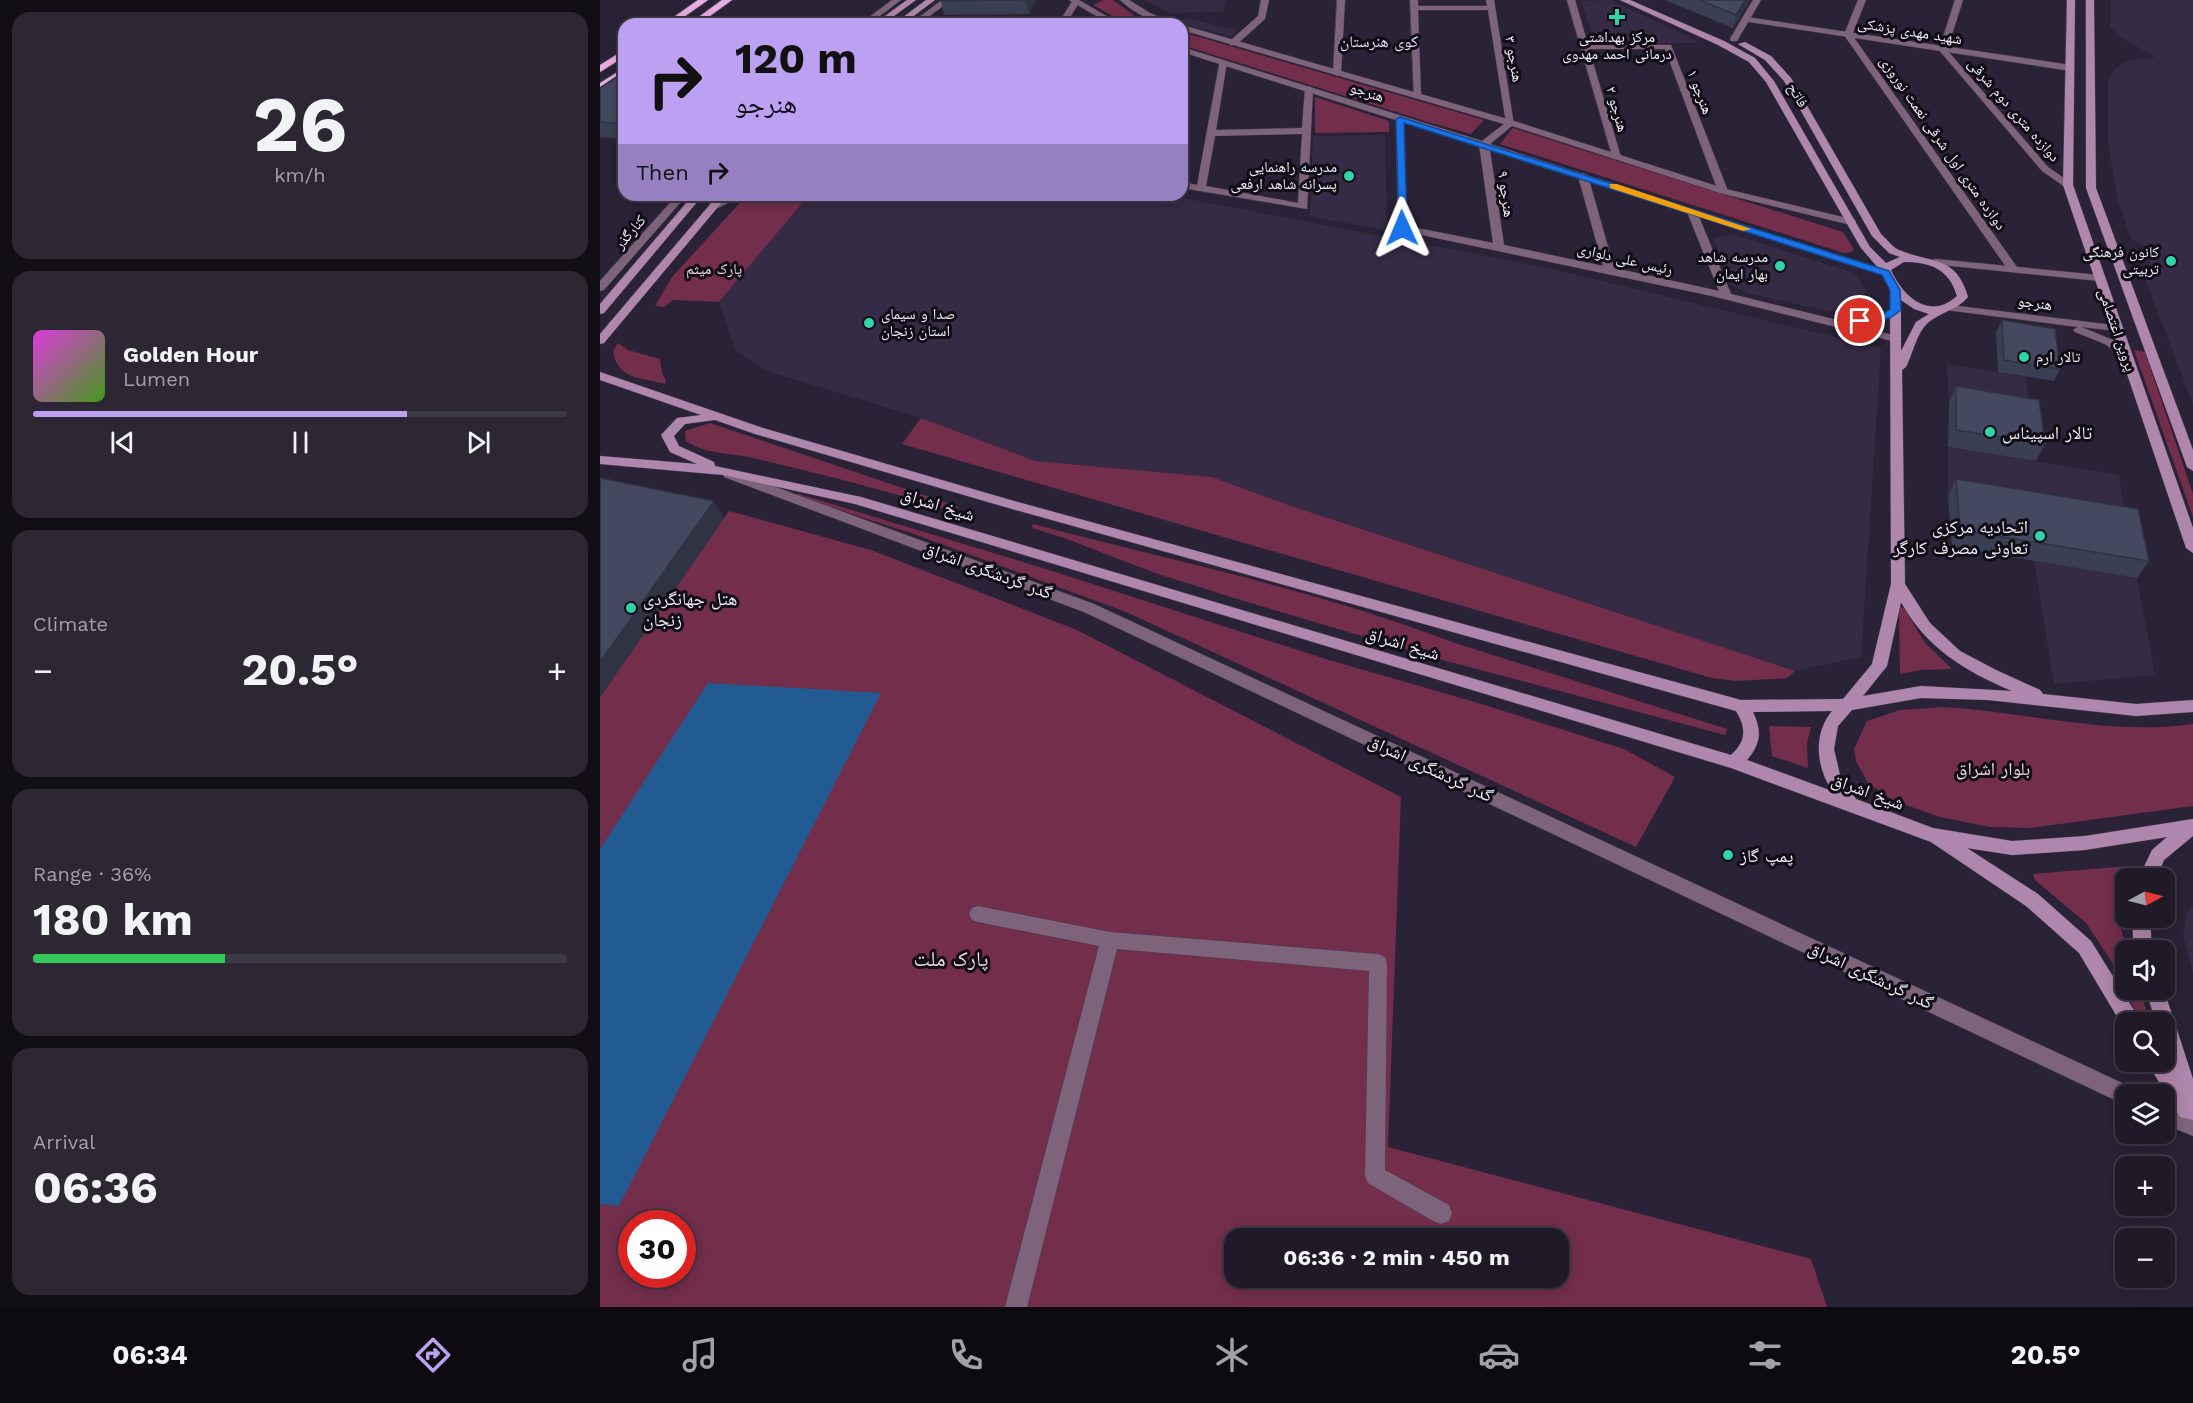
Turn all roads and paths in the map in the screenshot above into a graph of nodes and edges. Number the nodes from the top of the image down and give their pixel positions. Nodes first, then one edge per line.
1 (704, 0) edge
2 (728, 0) edge
3 (897, 0) edge
4 (912, 0) edge
5 (931, 0) edge
6 (947, 0) edge
7 (1076, 0) edge
8 (1124, 0) edge
9 (1265, 0) edge
10 (1341, 0) edge
11 (1571, 0) edge
12 (1624, 0) edge
13 (1645, 0) edge
14 (1757, 0) edge
15 (1862, 0) edge
16 (1959, 0) edge
17 (2071, 0) edge
18 (2090, 0) edge
19 (1414, 4) edge
20 (1490, 4) edge
21 (677, 18) edge
22 (702, 18) edge
23 (872, 18) edge
24 (886, 18) edge
25 (906, 18) edge
26 (922, 18) edge
27 (1066, 18) edge
28 (1106, 18) edge
29 (1156, 18) edge
30 (1746, 19) junction
31 (1188, 29) edge
32 (1848, 35) junction
33 (1734, 39) junction
34 (1233, 43) junction
35 (1585, 47) junction
36 (1943, 50) junction
37 (1188, 51) edge
38 (618, 57) edge
39 (1767, 58) junction
40 (1752, 60) junction
41 (1223, 62) junction
42 (2071, 68) junction
43 (600, 69) edge
44 (1337, 73) junction
45 (618, 75) edge
46 (600, 87) edge
47 (1308, 89) junction
48 (1417, 96) junction
49 (1400, 119) junction
50 (1511, 123) junction
51 (1305, 131) junction
52 (1210, 133) junction
53 (1484, 144) junction
54 (1616, 157) junction
55 (1583, 176) junction
56 (2068, 185) junction
57 (1188, 186) edge
58 (1201, 188) junction
59 (1724, 191) junction
60 (677, 201) edge
61 (693, 201) edge
62 (718, 201) edge
63 (725, 201) edge
64 (714, 206) junction
65 (1692, 212) junction
66 (1851, 222) junction
67 (1868, 222) junction
68 (1499, 247) junction
69 (1913, 258) junction
70 (1936, 262) junction
71 (1609, 269) junction
72 (2013, 269) junction
73 (1885, 271) junction
74 (2099, 278) junction
75 (2124, 280) junction
76 (600, 288) edge
77 (1895, 290) junction
78 (1727, 298) junction
79 (1947, 309) junction
80 (600, 310) edge
81 (1896, 310) junction
82 (2054, 321) junction
83 (1839, 323) junction
84 (2117, 328) junction
85 (2142, 331) junction
86 (1896, 339) junction
87 (600, 341) edge
88 (2126, 354) junction
89 (1897, 372) junction
90 (600, 376) edge
91 (722, 418) junction
92 (600, 460) edge
93 (2193, 467) edge
94 (723, 471) junction
95 (2193, 548) edge
96 (1898, 584) junction
97 (2050, 700) junction
98 (2192, 704) edge
99 (1846, 705) junction
100 (1741, 706) junction
101 (1734, 762) junction
102 (1850, 805) junction
103 (2192, 827) edge
104 (1932, 835) junction
105 (2152, 868) edge
106 (978, 914) dead end
107 (1110, 940) junction
108 (2158, 1000) edge
109 (2125, 1012) edge
110 (2163, 1072) edge
111 (2115, 1090) edge
112 (2193, 1110) edge
113 (2175, 1118) edge
114 (2193, 1120) edge
115 (2193, 1126) edge
116 (1441, 1213) dead end
117 (1016, 1307) edge

1 - 21 highway
2 - 22 highway
3 - 23 street
4 - 24 main road
5 - 25 main road
6 - 26 street
7 - 27 street
7 - 28 street
8 - 29 street
9 - 34 street
10 - 44 street
11 - 35 street, هنرجو ۲
12 - 40 main road, فاتح
13 - 33 main road, فاتح
14 - 30 street
15 - 32 street
16 - 36 street
17 - 42 main road, پروین اعتصامی
18 - 75 main road, پروین اعتصامی
19 - 20 street
19 - 48 street
20 - 50 street, هنرجو ۳
30 - 32 street, شهید مهدی پزشکی
30 - 33 street
31 - 34 street, هنرجو
32 - 36 street, شهید مهدی پزشکی
32 - 72 street, دوازده متری اول شرقی نعمت نوروزی
33 - 39 main road, فاتح
34 - 44 street, هنرجو
35 - 54 street, هنرجو ۲
35 - 59 street, هنرجو ۱
36 - 42 street, شهید مهدی پزشکی
36 - 56 street, دوازده متری دوم شرقی
37 - 41 street, هنرجو
38 - 43 highway
39 - 40 main road
39 - 67 main road, فاتح
40 - 66 main road, فاتح
41 - 47 street, هنرجو
41 - 52 street
42 - 56 main road, پروین اعتصامی
44 - 48 street, هنرجو
45 - 46 highway
47 - 49 street, هنرجو
47 - 51 street
48 - 50 street, هنرجو
49 - 53 street, هنرجو
49 - 68 street, رئیس علی دلواری
50 - 53 street
50 - 54 street, هنرجو
51 - 52 street
51 - 58 street
52 - 58 street
53 - 55 street, هنرجو
53 - 68 street, هنرجو ۹
54 - 59 street, هنرجو
55 - 65 street, هنرجو
55 - 71 street
56 - 74 main road, پروین اعتصامی
57 - 58 street
59 - 66 street, هنرجو
60 - 76 street, کنارگذر
61 - 80 main road
62 - 64 main road
63 - 64 street
64 - 87 main road
65 - 73 street, هنرجو
65 - 78 street
66 - 67 main road
66 - 73 main road, فاتح
67 - 69 main road, فاتح
68 - 71 street, رئیس علی دلواری
69 - 70 main road
69 - 73 main road
70 - 72 street, هنرجو
70 - 79 main road
71 - 78 street, رئیس علی دلواری
72 - 74 street, هنرجو
73 - 77 main road
74 - 75 main road
74 - 84 main road, پروین اعتصامی
75 - 85 main road, پروین اعتصامی
77 - 79 main road
77 - 81 main road
78 - 83 street, رئیس علی دلواری
79 - 82 street, هنرجو
79 - 89 main road
81 - 83 street
81 - 86 main road
82 - 84 street, هنرجو
82 - 88 street
83 - 86 street, رئیس علی دلواری
84 - 85 main road
84 - 88 main road, پروین اعتصامی
85 - 93 main road, پروین اعتصامی
86 - 89 main road
88 - 95 main road, پروین اعتصامی
89 - 96 main road
90 - 91 main road, شیخ اشراق
91 - 94 main road
91 - 100 main road, شیخ اشراق
92 - 94 main road, شیخ اشراق
94 - 101 main road, شیخ اشراق
94 - 111 street, گدر گردشگری اشراق
96 - 97 main road
96 - 99 main road
97 - 98 main road, شیخ اشراق
97 - 99 main road, شیخ اشراق
99 - 100 main road, شیخ اشراق
99 - 102 main road
100 - 101 main road
101 - 102 main road, شیخ اشراق
102 - 104 main road, شیخ اشراق
103 - 104 main road, شیخ اشراق
103 - 105 main road
104 - 109 main road
106 - 107 street
107 - 116 street
107 - 117 street
108 - 112 main road
110 - 114 main road
113 - 115 street

